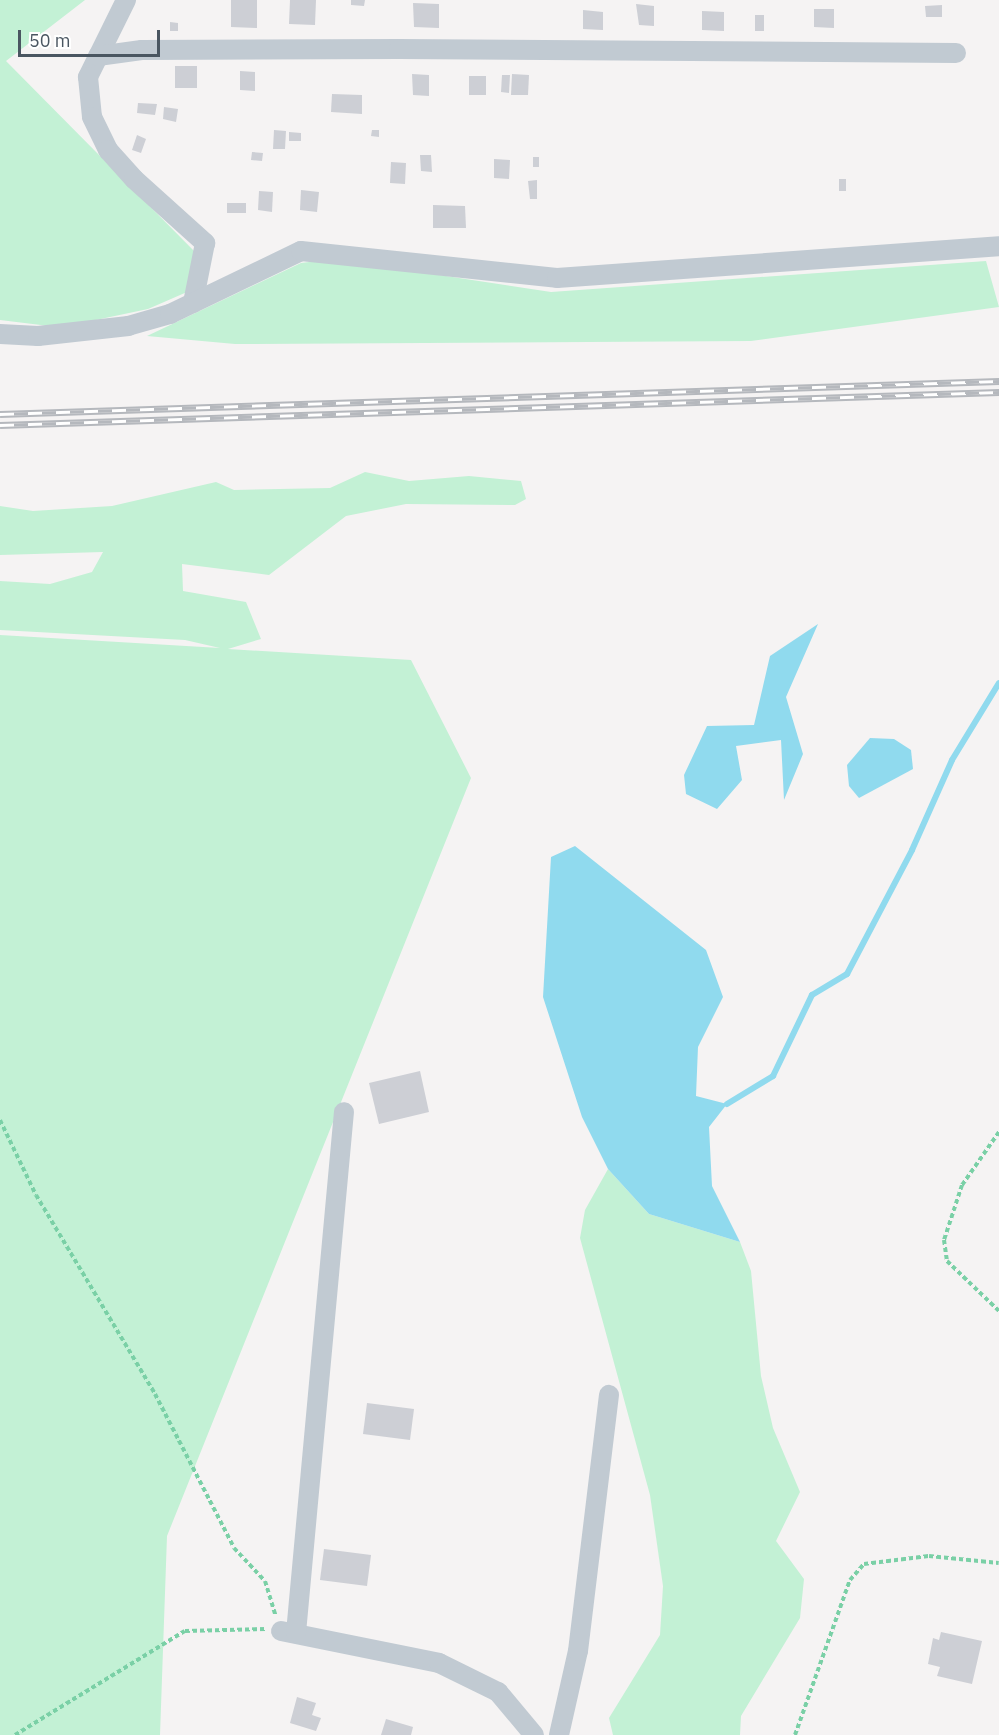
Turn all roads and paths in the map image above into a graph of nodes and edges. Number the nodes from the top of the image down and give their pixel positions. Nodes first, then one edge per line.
1 (126, 0) edge
2 (956, 53) dead end
3 (98, 56) junction
4 (999, 246) edge
5 (193, 303) junction
6 (0, 334) edge
7 (345, 1112) dead end
8 (0, 1120) edge
9 (999, 1132) edge
10 (999, 1311) edge
11 (609, 1395) dead end
12 (999, 1563) edge
13 (15, 1735) edge
14 (534, 1735) edge
15 (559, 1735) edge
16 (795, 1735) edge

1 - 3 street
2 - 3 street
3 - 5 street
4 - 5 street
5 - 6 street
7 - 14 street
8 - 13 path
9 - 10 path
11 - 15 street
12 - 16 path

